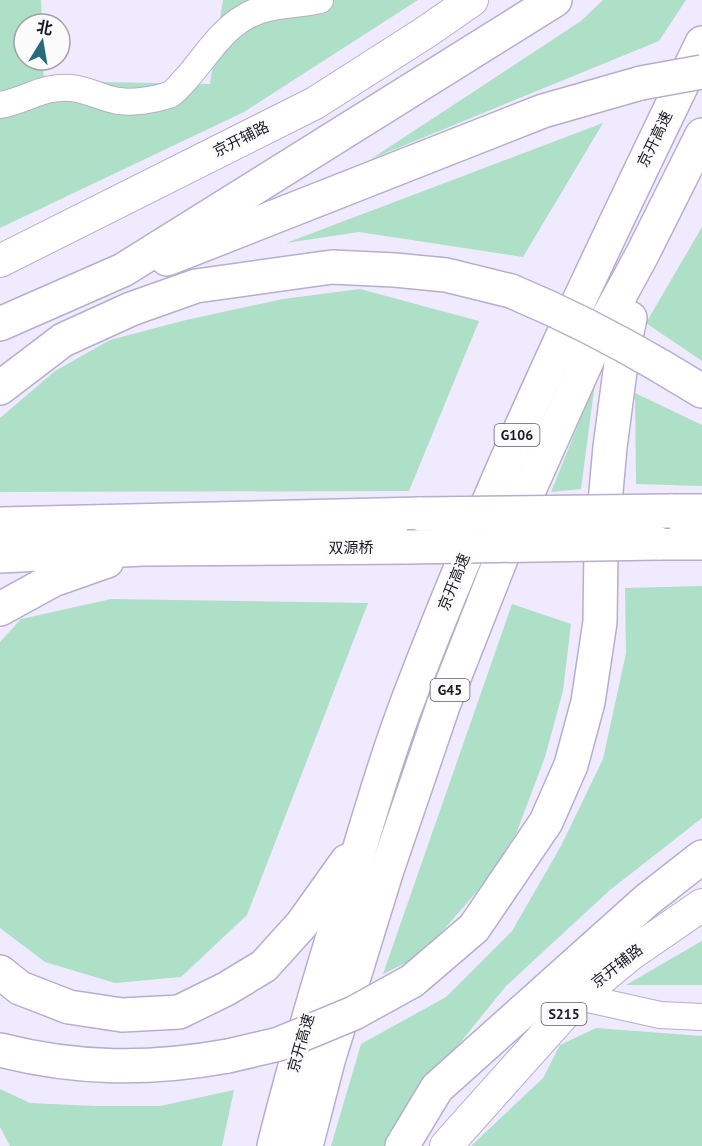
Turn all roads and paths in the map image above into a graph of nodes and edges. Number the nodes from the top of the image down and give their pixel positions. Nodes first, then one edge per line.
1 (320, 0) edge
2 (472, 0) edge
3 (555, 0) edge
4 (702, 43) edge
5 (702, 72) edge
6 (1, 106) edge
7 (702, 135) edge
8 (643, 253) junction
9 (0, 261) edge
10 (123, 270) junction
11 (0, 324) edge
12 (0, 388) edge
13 (702, 391) edge
14 (702, 511) edge
15 (0, 524) edge
16 (702, 543) edge
17 (143, 549) junction
18 (0, 556) edge
19 (0, 609) edge
20 (362, 840) junction
21 (702, 857) edge
22 (702, 905) edge
23 (0, 972) edge
24 (579, 997) junction
25 (702, 1017) edge
26 (0, 1050) edge
27 (273, 1146) edge
28 (306, 1146) edge
29 (402, 1146) edge
30 (446, 1146) edge

1 - 6 street
2 - 9 main road, 京开辅路
3 - 10 highway
4 - 20 highway, 京开高速 / G106
5 - 10 highway, bridge
7 - 8 highway, 京开高速
8 - 26 highway, bridge
8 - 28 highway, 京开高速 / G45
10 - 11 highway
12 - 13 highway, bridge
14 - 15 highway, 双源桥, bridge
16 - 17 highway, 双源桥, bridge
17 - 18 highway, 双源桥
17 - 19 highway
20 - 23 highway
20 - 27 highway, 京开高速
21 - 29 highway
22 - 24 main road, 京开辅路 / S215
24 - 25 street
24 - 30 main road, 京开辅路 / S215

